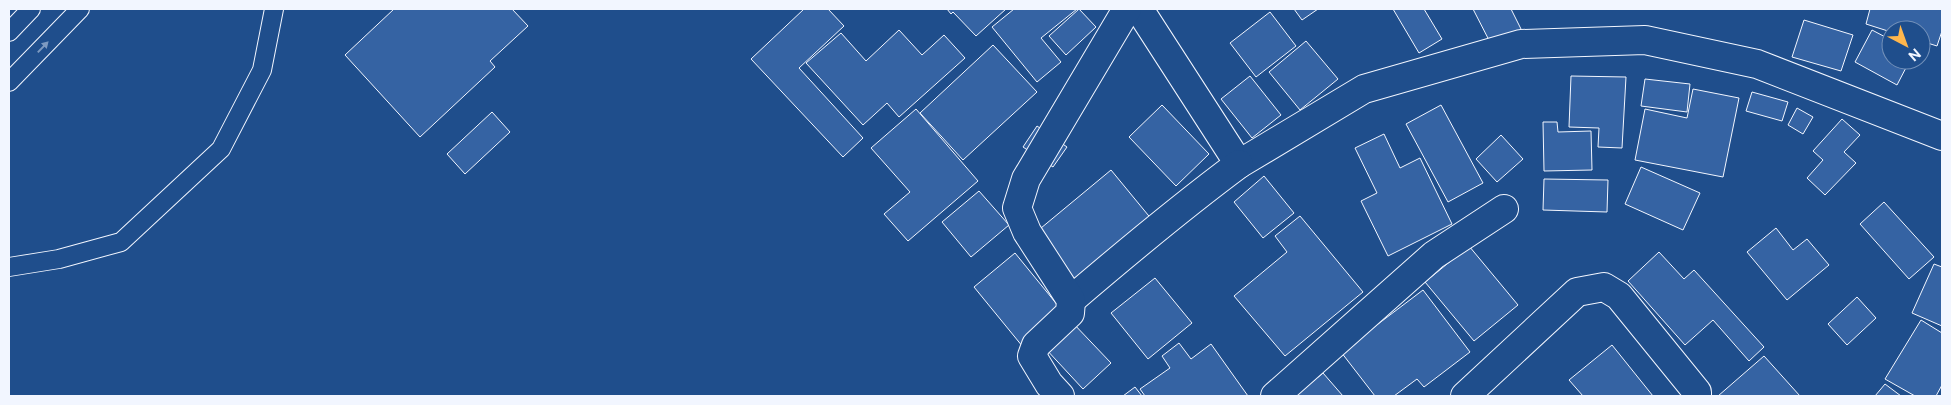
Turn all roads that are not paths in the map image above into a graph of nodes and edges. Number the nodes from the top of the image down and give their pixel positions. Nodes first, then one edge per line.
1 (31, 9) edge
2 (80, 9) edge
3 (274, 9) edge
4 (1127, 9) edge
5 (1139, 9) edge
6 (9, 32) edge
7 (9, 82) edge
8 (1942, 136) edge
9 (1239, 164) junction
10 (1504, 209) dead end
11 (9, 267) edge
12 (1071, 300) junction
13 (1060, 396) edge
14 (1275, 396) edge
15 (1465, 396) edge
16 (1697, 396) edge

1 - 6 lane
7 -> 2 lane
3 - 11 lane
4 - 12 street
5 - 9 street
8 - 9 street
9 - 12 street
10 - 14 street
12 - 13 street
15 - 16 street

